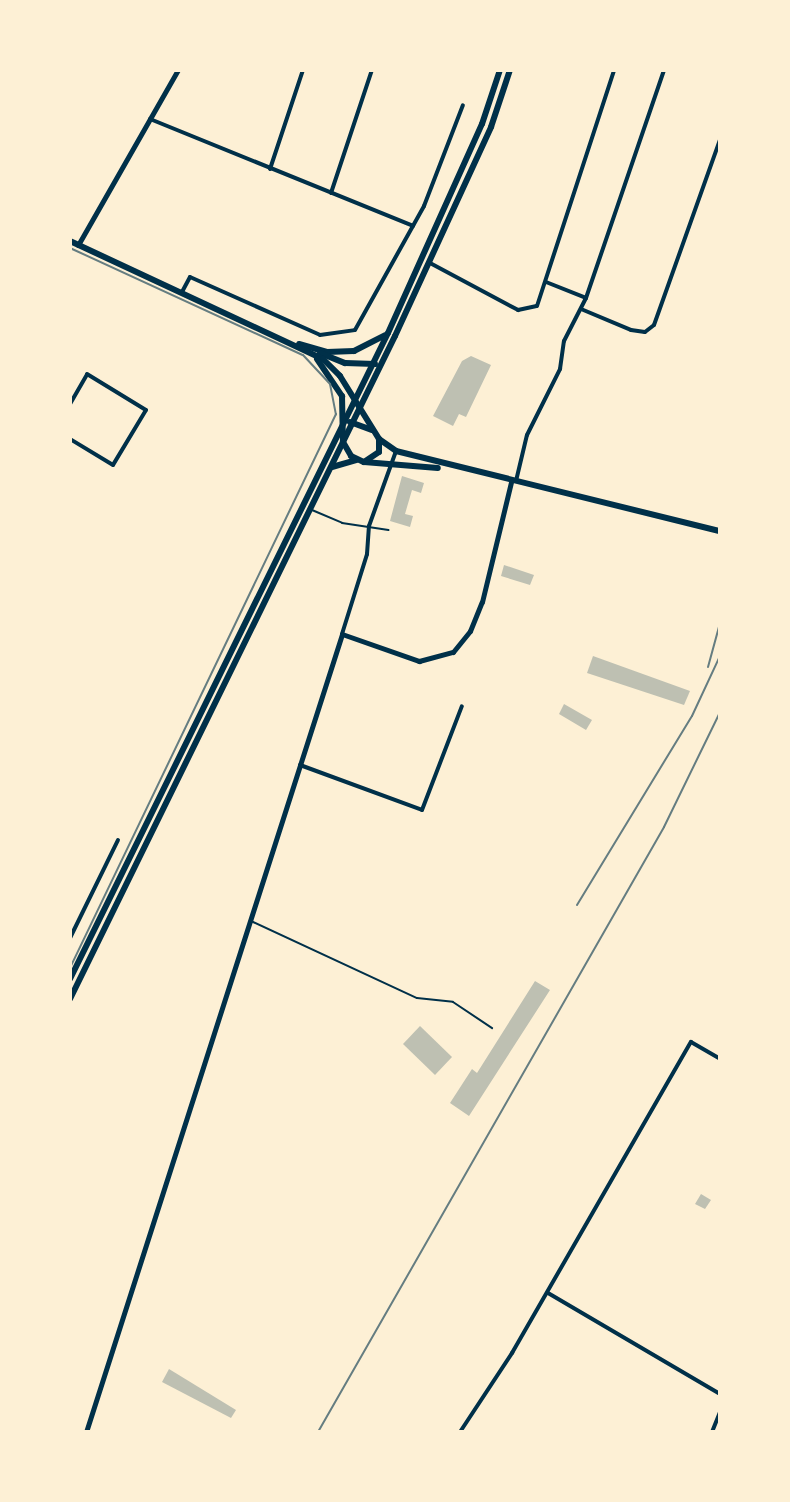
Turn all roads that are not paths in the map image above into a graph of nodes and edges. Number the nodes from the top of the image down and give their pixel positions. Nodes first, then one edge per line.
1 (178, 70) edge
2 (303, 70) edge
3 (372, 70) edge
4 (500, 70) edge
5 (510, 70) edge
6 (614, 70) edge
7 (664, 70) edge
8 (463, 105) dead end
9 (150, 119) junction
10 (720, 140) edge
11 (270, 169) junction
12 (331, 193) junction
13 (413, 226) junction
14 (70, 241) edge
15 (78, 245) junction
16 (430, 263) junction
17 (546, 282) junction
18 (182, 292) junction
19 (586, 298) junction
20 (581, 309) junction
21 (388, 333) junction
22 (299, 344) junction
23 (382, 362) junction
24 (372, 365) junction
25 (355, 399) junction
26 (70, 404) edge
27 (360, 408) junction
28 (353, 422) junction
29 (344, 424) junction
30 (372, 430) junction
31 (70, 439) edge
32 (379, 439) junction
33 (343, 442) junction
34 (396, 451) junction
35 (356, 460) junction
36 (364, 462) junction
37 (390, 465) junction
38 (448, 468) junction
39 (330, 470) junction
40 (513, 483) junction
41 (305, 501) junction
42 (310, 509) junction
43 (369, 526) junction
44 (388, 530) dead end
45 (720, 531) edge
46 (342, 634) junction
47 (462, 706) dead end
48 (300, 765) junction
49 (118, 840) dead end
50 (250, 920) junction
51 (70, 938) edge
52 (70, 979) edge
53 (70, 999) edge
54 (492, 1028) dead end
55 (720, 1059) edge
56 (548, 1293) junction
57 (720, 1394) edge
58 (720, 1412) edge
59 (86, 1432) edge
60 (460, 1432) edge
61 (712, 1432) edge

1 - 9 street
2 - 11 street
3 - 12 street
4 - 21 main road
5 - 16 main road
6 - 17 street
7 - 19 street
8 - 13 street
9 - 11 street
9 - 15 street
10 - 20 street
11 - 12 street
12 - 13 street
13 - 18 street
14 - 15 main road
15 - 18 main road
16 - 17 street
16 - 23 main road
17 - 19 street
18 - 22 main road
19 - 20 street
20 - 40 street
21 - 22 main road
21 - 24 main road
22 - 24 main road
22 - 25 main road
22 - 29 main road
23 - 24 main road
23 - 27 main road
24 - 25 main road
25 - 27 main road
25 - 29 main road
26 - 31 street
27 - 28 main road
27 - 30 main road
28 - 29 main road
28 - 30 main road
28 - 33 main road
29 - 33 main road
29 - 41 main road
30 - 32 main road
32 - 34 main road
32 - 36 main road
33 - 35 main road
33 - 39 main road
34 - 37 street
34 - 38 main road
35 - 36 main road
35 - 39 main road
36 - 37 main road
37 - 38 main road
37 - 43 street
38 - 40 main road
39 - 42 main road
40 - 45 main road
40 - 46 street
41 - 42 lane
41 - 52 main road
42 - 43 lane
42 - 53 main road
43 - 44 lane
43 - 46 street
46 - 48 street
47 - 48 street
48 - 50 street
49 - 51 street
50 - 54 lane
50 - 59 street
55 - 56 street
56 - 57 street
56 - 60 street
58 - 61 street

